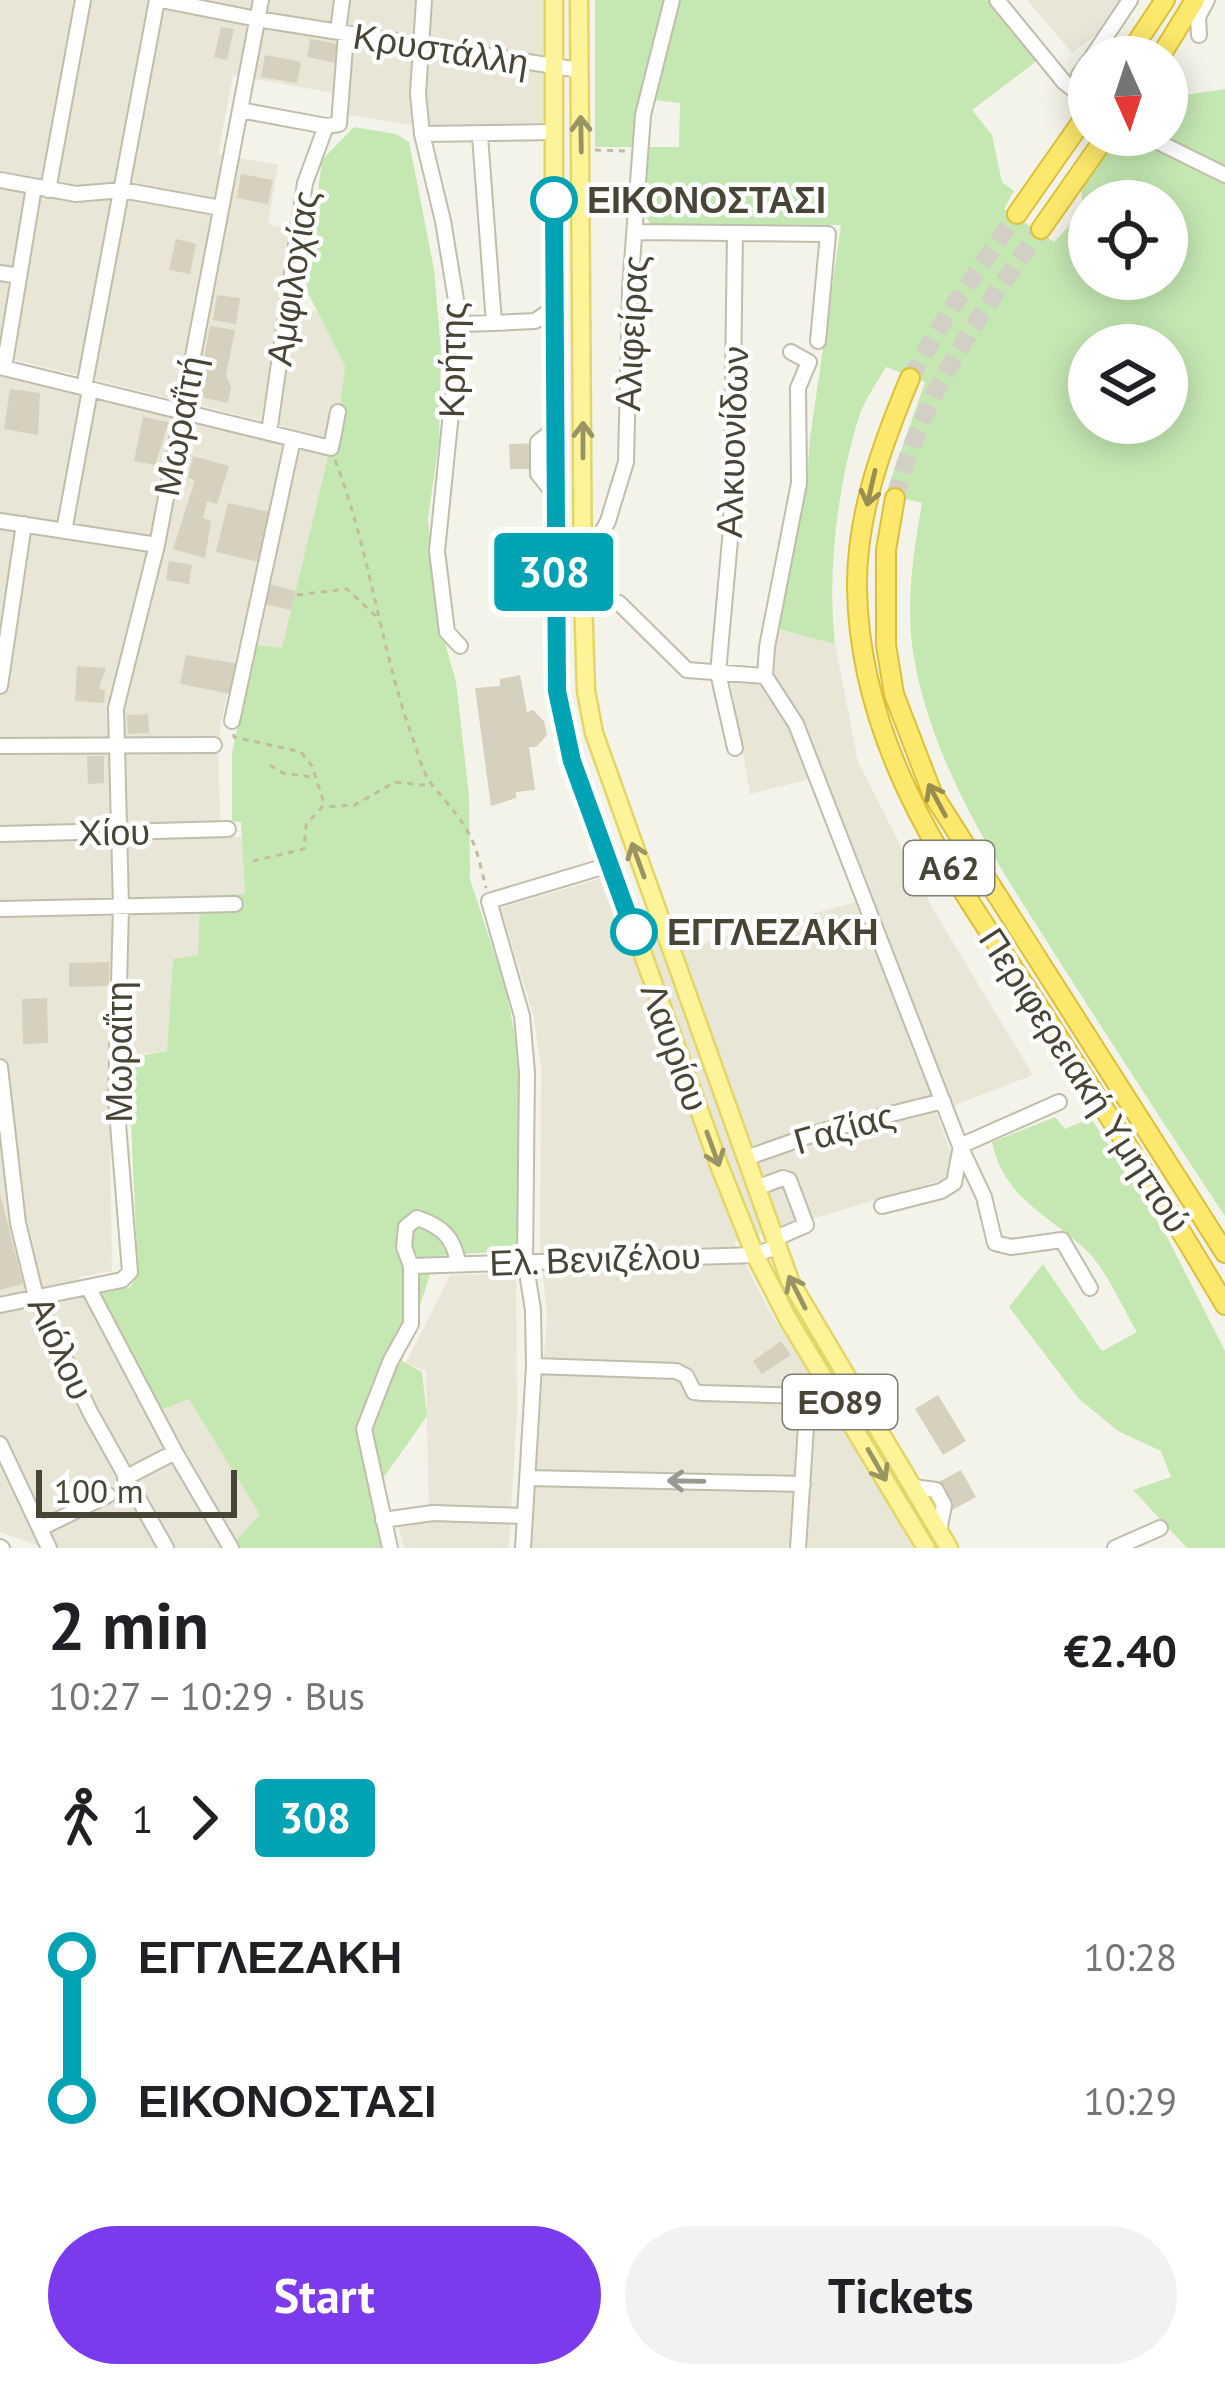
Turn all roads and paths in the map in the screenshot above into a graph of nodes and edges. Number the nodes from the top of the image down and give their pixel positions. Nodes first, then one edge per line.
1 (83, 0) edge
2 (159, 0) edge
3 (261, 0) edge
4 (342, 0) edge
5 (424, 0) edge
6 (554, 0) edge
7 (580, 0) edge
8 (673, 0) edge
9 (998, 0) edge
10 (1130, 0) edge
11 (1165, 0) edge
12 (1196, 0) edge
13 (1207, 0) edge
14 (256, 20) junction
15 (342, 33) junction
16 (1199, 35) dead end
17 (1106, 36) edge
18 (1141, 36) edge
19 (1173, 36) edge
20 (420, 45) junction
21 (554, 66) junction
22 (579, 70) junction
23 (1068, 80) edge
24 (240, 110) junction
25 (326, 126) junction
26 (554, 131) junction
27 (422, 134) junction
28 (480, 136) junction
29 (1068, 142) edge
30 (581, 150) junction
31 (640, 151) junction
32 (1092, 156) edge
33 (1187, 156) edge
34 (1225, 175) edge
35 (0, 180) edge
36 (41, 189) junction
37 (122, 190) junction
38 (220, 208) junction
39 (1017, 214) tunnel mouth
40 (1041, 229) tunnel mouth
41 (635, 232) junction
42 (735, 233) junction
43 (0, 273) edge
44 (19, 276) junction
45 (554, 308) junction
46 (494, 323) junction
47 (460, 324) junction
48 (818, 341) dead end
49 (790, 352) dead end
50 (2, 367) edge
51 (910, 378) tunnel mouth
52 (87, 389) junction
53 (181, 412) junction
54 (338, 412) dead end
55 (269, 434) junction
56 (293, 440) junction
57 (332, 446) junction
58 (896, 498) tunnel mouth
59 (0, 521) edge
60 (24, 524) junction
61 (64, 531) junction
62 (157, 545) junction
63 (554, 557) junction
64 (583, 557) junction
65 (297, 595) dead end
66 (554, 597) junction
67 (583, 598) junction
68 (379, 619) junction
69 (460, 646) dead end
70 (2, 658) edge
71 (718, 673) junction
72 (765, 676) junction
73 (0, 686) edge
74 (232, 722) joint
75 (214, 745) dead end
76 (0, 746) edge
77 (116, 747) junction
78 (735, 748) dead end
79 (270, 765) dead end
80 (314, 777) junction
81 (435, 786) junction
82 (325, 806) junction
83 (228, 830) dead end
84 (77, 832) dead end
85 (118, 832) junction
86 (0, 834) edge
87 (253, 861) dead end
88 (609, 865) junction
89 (489, 901) junction
90 (235, 904) dead end
91 (121, 907) junction
92 (0, 908) edge
93 (0, 1067) edge
94 (943, 1101) junction
95 (1059, 1102) dead end
96 (960, 1146) junction
97 (746, 1158) junction
98 (756, 1187) junction
99 (882, 1206) dead end
100 (775, 1243) junction
101 (1225, 1252) edge
102 (755, 1255) junction
103 (525, 1260) junction
104 (458, 1263) junction
105 (412, 1266) junction
106 (88, 1287) junction
107 (1090, 1288) dead end
108 (35, 1297) junction
109 (1225, 1305) edge
110 (0, 1306) edge
111 (534, 1366) junction
112 (831, 1386) junction
113 (808, 1396) junction
114 (0, 1444) edge
115 (175, 1452) junction
116 (125, 1478) junction
117 (528, 1478) junction
118 (803, 1484) junction
119 (108, 1495) dead end
120 (525, 1516) junction
121 (382, 1520) junction
122 (41, 1528) junction
123 (1160, 1528) dead end
124 (50, 1548) edge
125 (166, 1548) edge
126 (231, 1548) edge
127 (390, 1548) edge
128 (523, 1548) edge
129 (798, 1548) edge
130 (926, 1548) edge
131 (949, 1548) edge
132 (1115, 1548) edge

1 - 36 street
2 - 14 street, Κρυστάλλη
2 - 37 street
3 - 14 street
4 - 15 street
5 - 20 street, Κρήτης
6 - 21 main road, Λαυρίου / ΕΟ89
7 - 22 main road, Λαυρίου / ΕΟ89
8 - 31 street, Αλιφείρας
9 - 23 street
10 - 17 street
11 - 18 highway
12 - 19 highway
13 - 16 street
14 - 15 street, Κρυστάλλη
14 - 24 street, Μωραΐτή
15 - 20 street, Κρυστάλλη
15 - 25 street, Αμφιλοχίας
20 - 21 street, Κρυστάλλη
20 - 27 street, Κρήτης
21 - 22 street, Κρυστάλλη
21 - 26 main road, Λαυρίου / ΕΟ89
30 -> 22 main road, Λαυρίου / ΕΟ89
24 - 25 street
24 - 38 street, Μωραΐτή
25 - 55 street, Αμφιλοχίας
26 - 28 street
26 - 45 main road, Λαυρίου / ΕΟ89
27 - 28 street
27 - 47 street, Κρήτης
28 - 46 street
29 - 39 highway
30 - 31 path
64 -> 30 main road, Λαυρίου / ΕΟ89
31 - 41 street, Αλιφείρας
32 - 40 highway
33 - 34 street
35 - 36 street
36 - 37 street
36 - 44 street
37 - 38 street
37 - 52 street
38 - 53 street, Μωραΐτή
41 - 42 street
41 - 64 street, Αλιφείρας
42 - 48 street
42 - 71 street, Αλκυονίδων
43 - 44 street
44 - 50 street
45 - 46 street
45 - 63 main road, Λαυρίου / ΕΟ89
46 - 47 street
47 - 69 street, Κρήτης
49 - 72 street
50 - 52 street
51 -> 109 highway, Περιφερειακή Υμηττού / Α62
52 - 53 street
52 - 61 street
53 - 55 street
53 - 62 street, Μωραΐτή
54 - 57 street
55 - 56 street
56 - 57 street
56 - 74 street
57 - 68 path
101 -> 58 highway, Περιφερειακή Υμηττού / Α62
59 - 60 street
60 - 61 street
60 - 70 street
61 - 62 street
62 - 77 street, Μωραΐτή
63 - 64 street
63 - 66 main road, Λαυρίου / ΕΟ89
64 - 67 main road, Λαυρίου / ΕΟ89
65 - 68 path
66 - 67 street
66 - 88 main road, Λαυρίου / ΕΟ89
67 - 71 street
97 -> 67 main road, Λαυρίου / ΕΟ89
68 - 81 path
70 - 73 street
71 - 72 street
71 - 78 street, Αλκυονίδων
72 - 94 street
74 - 80 path
75 - 77 street
76 - 77 street
77 - 85 street, Μωραΐτή
79 - 80 path
80 - 82 path
81 - 82 path
81 - 89 path
82 - 87 path
83 - 85 street, Χίου
84 - 86 street, Χίου
85 - 91 street, Μωραΐτη
88 - 89 street
88 -> 102 main road, Λαυρίου / ΕΟ89
89 - 103 street
90 - 91 street
91 - 92 street
91 - 106 street, Μωραΐτη
93 - 108 street, Αιόλου
94 - 96 street
94 - 97 street, Γαζίας
95 - 96 street
96 - 99 street
96 - 107 street
97 - 98 main road, Λαυρίου / ΕΟ89
98 - 100 main road, Λαυρίου / ΕΟ89
98 - 100 street
100 - 102 street, Ελ. Βενιζέλου
131 -> 100 main road, Λαυρίου / ΕΟ89
102 - 103 street, Ελ. Βενιζέλου
102 - 112 main road, Λαυρίου / ΕΟ89
103 - 104 street, Ελ. Βενιζέλου
103 - 111 street
104 - 105 street, Ελ. Βενιζέλου
104 - 105 street
105 - 121 street
106 - 108 street
106 - 115 street
108 - 110 street
108 - 116 street, Αιόλου
111 - 113 street
111 - 117 street
112 - 113 street
112 -> 130 main road, Λαυρίου / ΕΟ89
113 - 118 street
114 - 122 street
115 - 116 street
115 - 126 street
116 - 125 street, Αιόλου
118 -> 117 street
117 - 120 street
118 - 129 street
119 - 122 street
120 - 121 street
120 - 128 street
121 - 127 street
122 - 124 street
123 - 132 street

